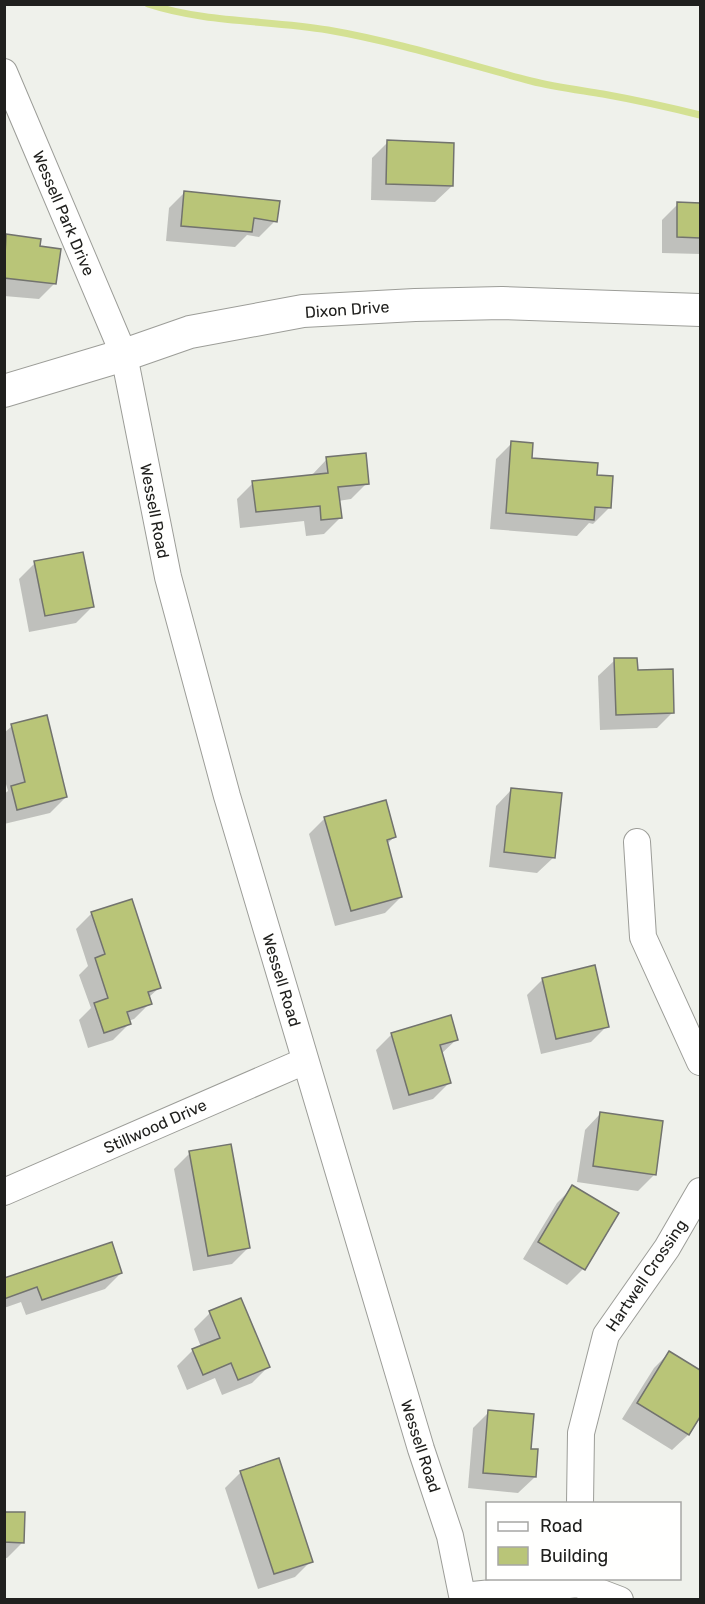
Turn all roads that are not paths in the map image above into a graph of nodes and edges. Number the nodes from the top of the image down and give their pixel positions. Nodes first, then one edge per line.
1 (4, 72) edge
2 (700, 310) edge
3 (124, 355) junction
4 (4, 391) edge
5 (637, 843) dead end
6 (305, 1060) junction
7 (700, 1062) edge
8 (700, 1191) edge
9 (4, 1192) edge
10 (580, 1502) edge
11 (578, 1581) edge
12 (463, 1598) edge
13 (620, 1599) edge

1 - 3 street, Wessell Park Drive
2 - 3 street, Dixon Drive
3 - 4 street, Dixon Drive
3 - 6 street, Wessell Road
5 - 7 street
6 - 9 street, Stillwood Drive
6 - 12 street, Wessell Road
8 - 10 street, Hartwell Crossing
11 - 12 street
11 - 13 street

